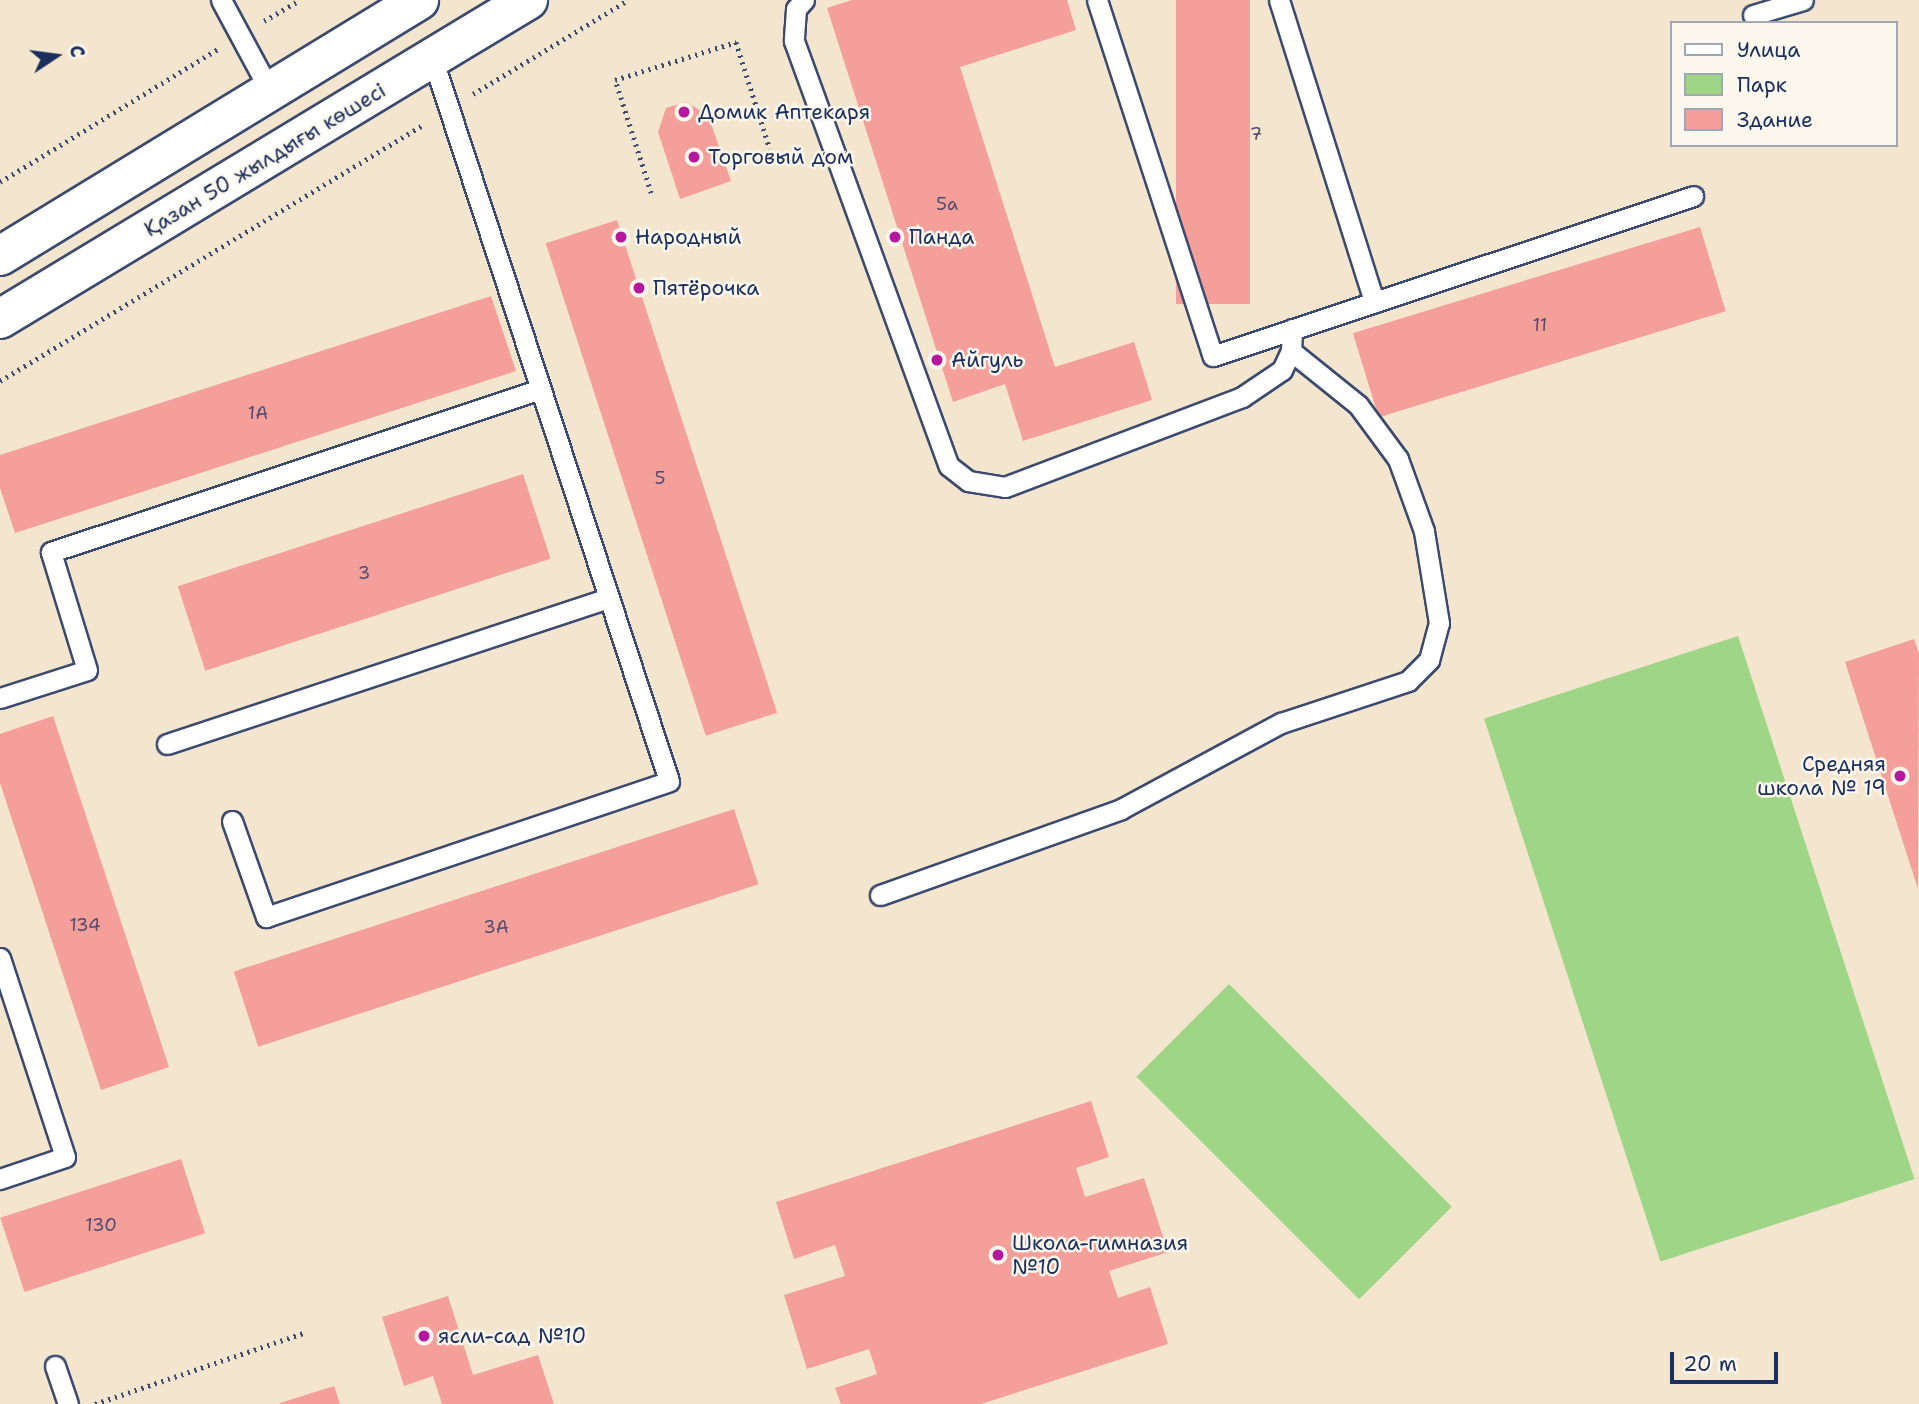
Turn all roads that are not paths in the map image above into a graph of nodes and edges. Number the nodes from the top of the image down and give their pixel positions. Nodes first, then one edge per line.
1 (221, 0) edge
2 (419, 0) edge
3 (528, 0) edge
4 (804, 0) edge
5 (1097, 0) edge
6 (1279, 0) edge
7 (1803, 0) edge
8 (1753, 15) dead end
9 (433, 60) junction
10 (270, 91) junction
11 (300, 139) junction
12 (1693, 196) dead end
13 (0, 256) edge
14 (1374, 302) junction
15 (0, 319) edge
16 (1292, 329) junction
17 (1291, 351) junction
18 (541, 389) junction
19 (608, 598) junction
20 (0, 698) edge
21 (167, 744) dead end
22 (232, 821) dead end
23 (880, 895) dead end
24 (0, 958) edge
25 (0, 1180) edge
26 (55, 1366) dead end
27 (68, 1404) edge

1 - 10 lane
2 - 10 street
3 - 9 street, Қазан 50 жылдығы көшесі
4 - 17 lane
5 - 16 lane
6 - 14 lane
7 - 8 lane
9 - 11 street, Қазан 50 жылдығы көшесі
9 - 18 lane
10 - 11 street
10 - 13 street
11 - 15 street, Қазан 50 жылдығы көшесі
12 - 14 lane
14 - 16 lane
16 - 17 lane
17 - 23 lane
18 - 19 lane
18 - 20 lane
19 - 21 lane
19 - 22 lane
24 - 25 lane
26 - 27 lane

